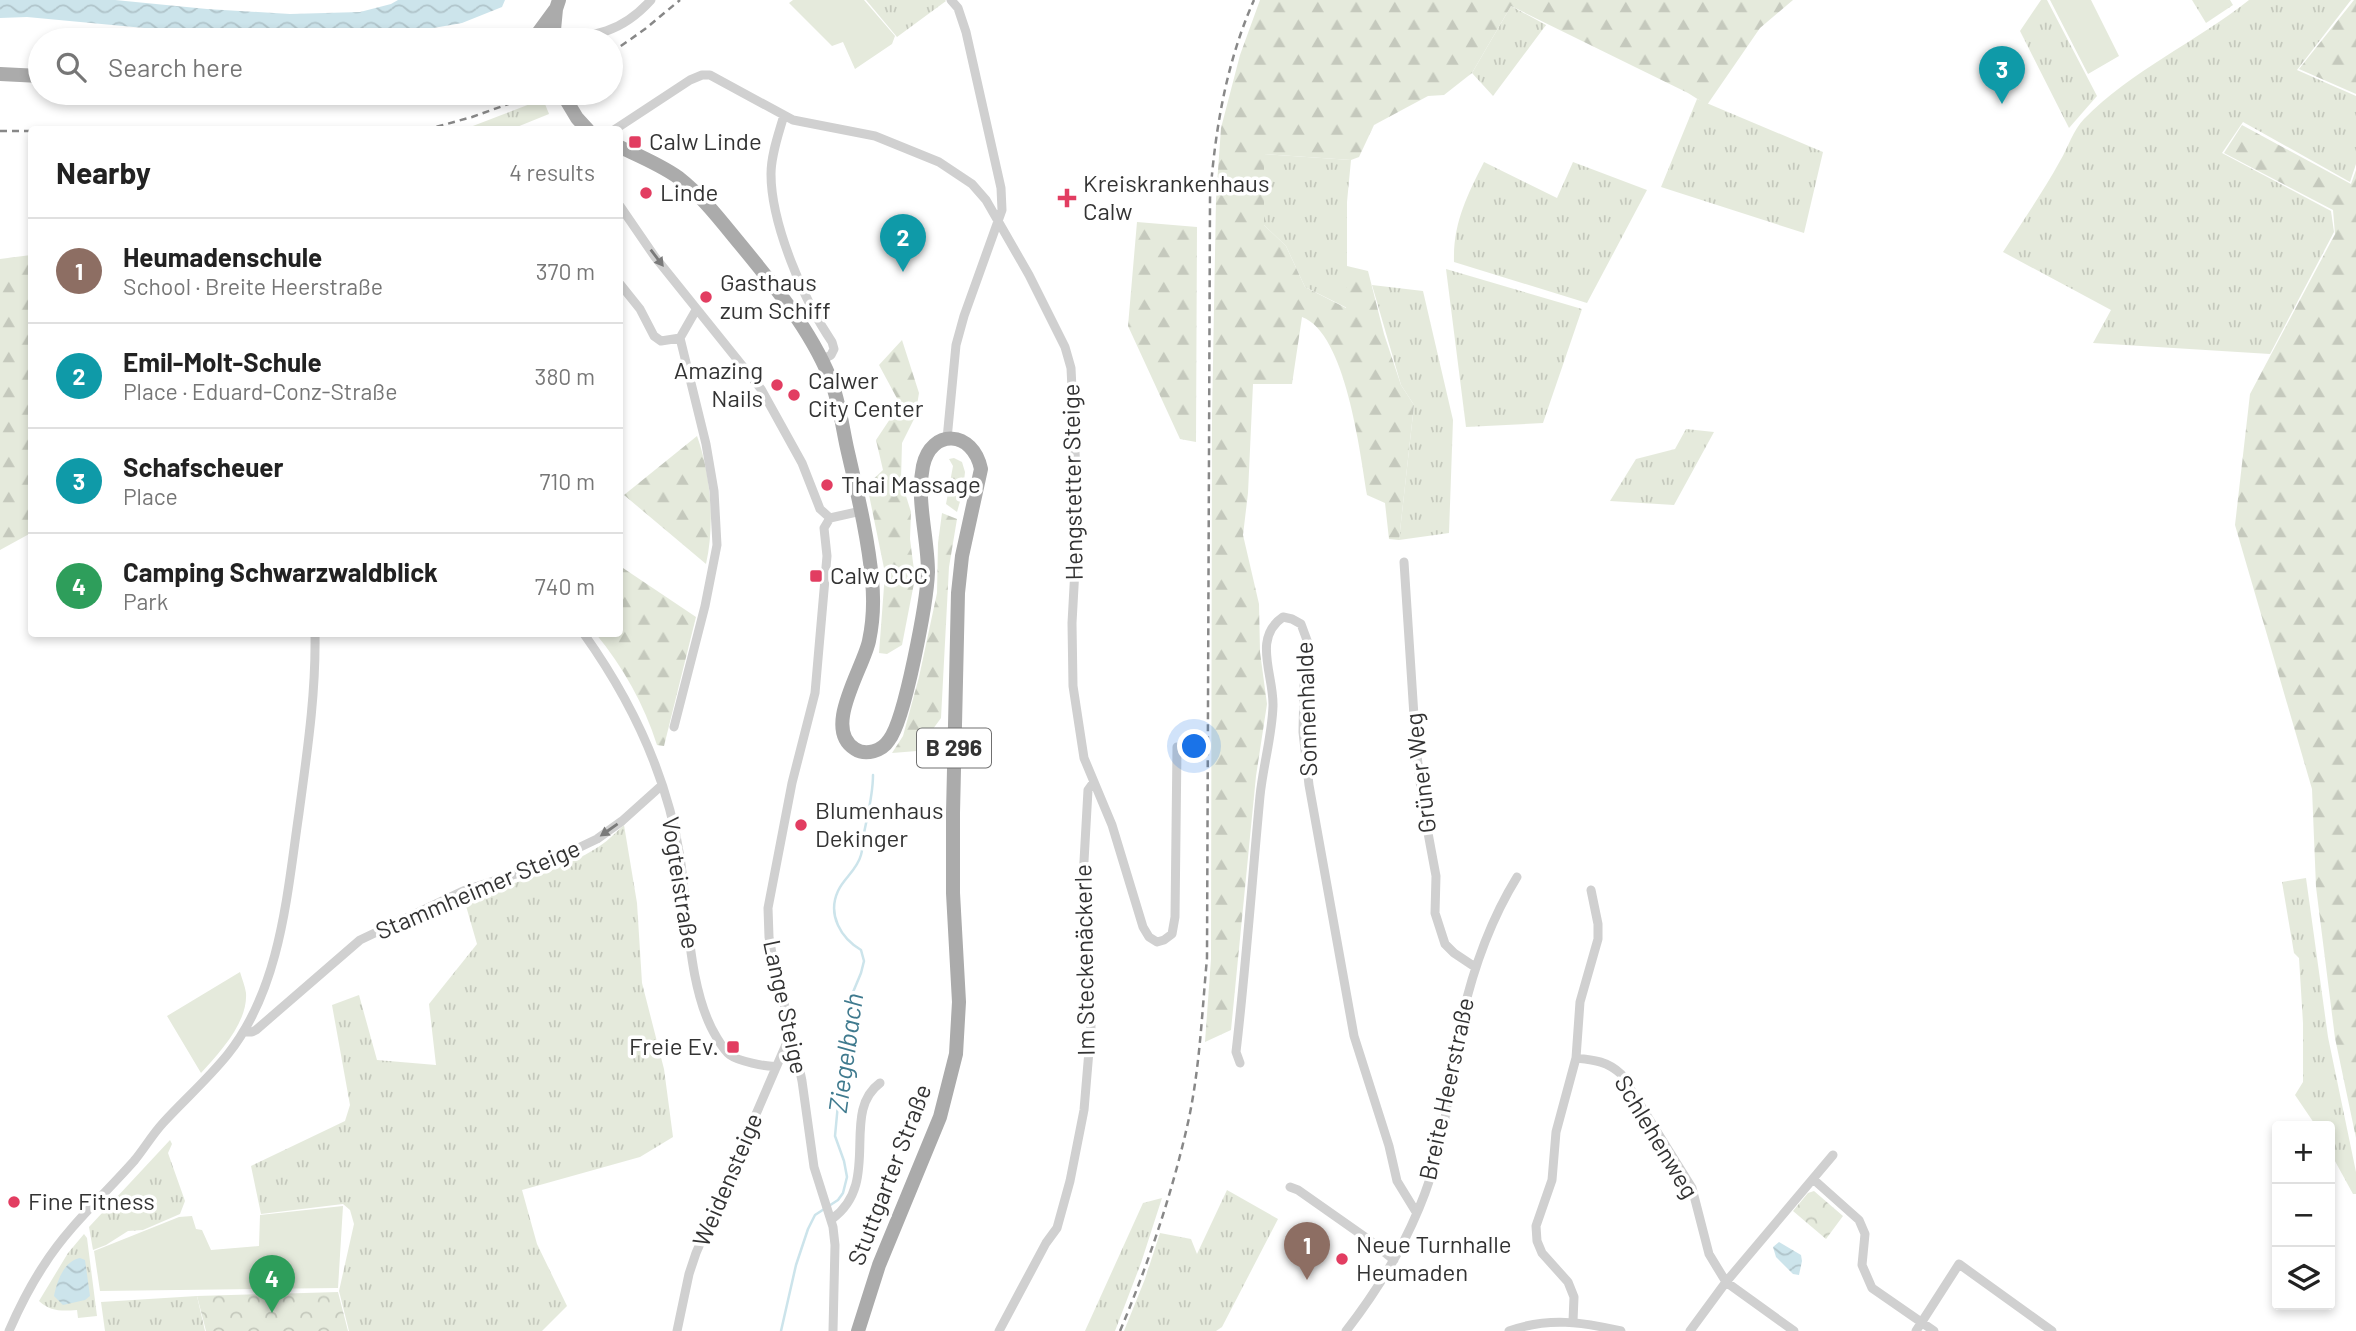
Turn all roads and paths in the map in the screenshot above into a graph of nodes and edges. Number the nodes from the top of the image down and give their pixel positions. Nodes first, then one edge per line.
1 (651, 0) edge
2 (951, 0) edge
3 (558, 5) edge
4 (542, 28) edge
5 (554, 28) edge
6 (615, 28) edge
7 (0, 74) edge
8 (28, 75) edge
9 (569, 105) edge
10 (784, 115) junction
11 (584, 126) edge
12 (620, 126) edge
13 (623, 149) edge
14 (623, 210) edge
15 (997, 223) junction
16 (623, 288) edge
17 (696, 310) junction
18 (680, 338) junction
19 (822, 360) junction
20 (947, 439) junction
21 (861, 511) junction
22 (830, 518) junction
23 (1404, 562) dead end
24 (315, 637) edge
25 (586, 637) edge
26 (674, 727) dead end
27 (1177, 747) dead end
28 (1093, 783) junction
29 (661, 786) junction
30 (1517, 877) dead end
31 (1591, 890) dead end
32 (1475, 967) junction
33 (243, 1032) junction
34 (792, 1033) junction
35 (1576, 1058) junction
36 (1240, 1063) dead end
37 (775, 1066) junction
38 (880, 1083) dead end
39 (1833, 1155) dead end
40 (1813, 1179) junction
41 (1290, 1188) dead end
42 (1416, 1212) junction
43 (831, 1218) junction
44 (1394, 1260) junction
45 (1726, 1282) junction
46 (1573, 1321) junction
47 (1922, 1322) junction
48 (9, 1331) edge
49 (677, 1331) edge
50 (833, 1331) edge
51 (858, 1331) edge
52 (999, 1331) edge
53 (1346, 1331) edge
54 (1509, 1331) edge
55 (1621, 1331) edge
56 (1690, 1331) edge
57 (1794, 1331) edge
58 (1916, 1331) edge
59 (1934, 1331) edge
60 (2052, 1331) edge

1 - 6 street
2 - 15 street
3 - 4 main road
3 - 5 main road
7 - 8 main road
9 - 11 main road
10 - 12 street, Hengstetter Steige
10 - 15 street, Hengstetter Steige
10 - 19 street
13 - 19 main road, B 296
14 -> 17 street
15 - 20 street
15 - 28 street, Hengstetter Steige
16 - 18 street
17 - 18 street
17 - 22 street
18 - 26 street
19 - 21 main road, B 296
20 - 21 main road, B 296
20 - 51 main road, Stuttgarter Straße / B 296
21 - 22 street
22 - 34 street, Lange Steige
23 - 32 street, Grüner Weg
24 - 33 street
25 - 29 street, Vogteistraße
27 - 28 street, Hengstetter Steige
28 - 52 street, Im Steckenäckerle
29 -> 33 street, Stammheimer Steige
29 - 37 street, Vogteistraße
30 - 32 street, Breite Heerstraße
31 - 35 street
32 - 42 street, Breite Heerstraße
33 - 48 street, Stammheimer Steige
34 - 37 street, Weidensteige
34 - 43 street, Lange Steige
35 - 45 street, Schlehenweg
35 - 46 street
36 - 42 street, Sonnenhalde
37 - 49 street, Weidensteige
38 - 43 street, Stuttgarter Straße
39 - 40 street
40 - 45 street
40 - 47 street
41 - 44 street
42 - 44 street, Breite Heerstraße
43 - 50 street, Lange Steige
44 - 53 street, Breite Heerstraße
45 - 56 street
45 - 57 street, Schlehenweg
46 - 54 street
46 - 55 street
47 - 58 street
47 - 59 street
47 - 60 street

